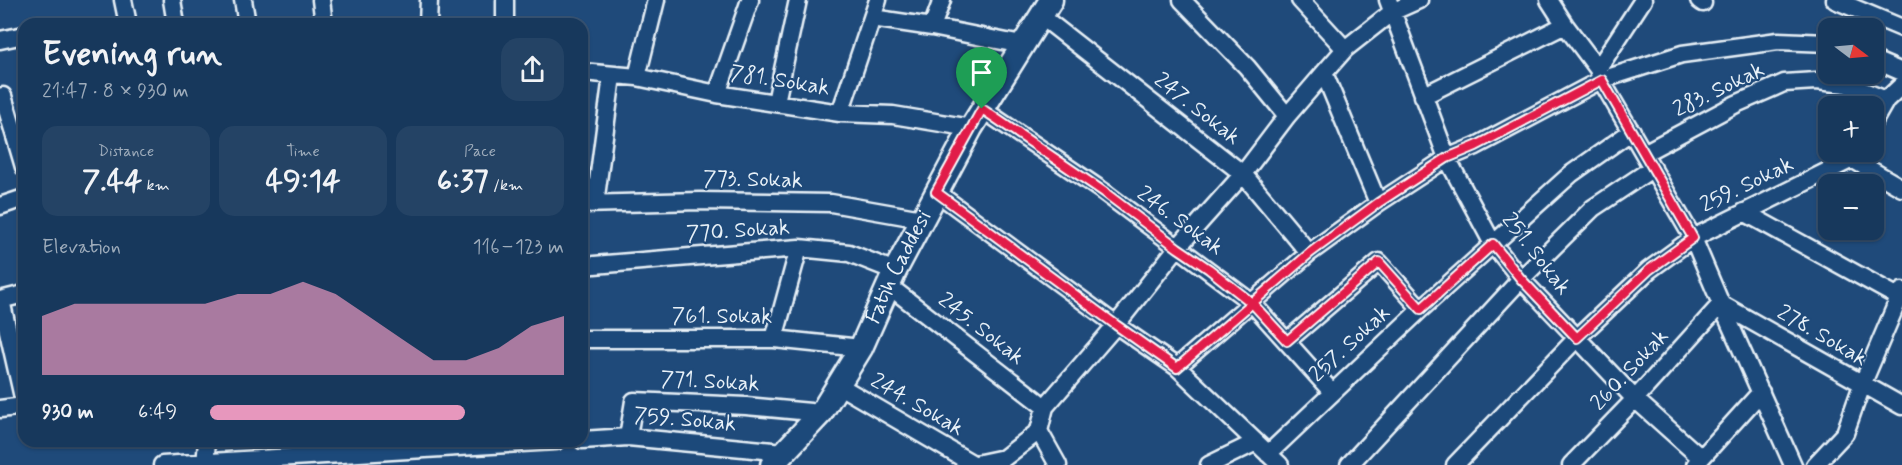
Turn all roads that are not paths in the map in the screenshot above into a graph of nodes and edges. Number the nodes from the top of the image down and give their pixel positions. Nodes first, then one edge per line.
1 (123, 0) edge
2 (172, 0) edge
3 (243, 0) edge
4 (321, 0) edge
5 (429, 0) edge
6 (505, 0) edge
7 (656, 0) edge
8 (750, 0) edge
9 (798, 0) edge
10 (878, 0) edge
11 (942, 0) edge
12 (1182, 0) edge
13 (1300, 0) edge
14 (1419, 0) edge
15 (1549, 0) edge
16 (1643, 0) edge
17 (1834, 0) edge
18 (1390, 6) edge
19 (1046, 8) edge
20 (127, 18) edge
21 (175, 18) edge
22 (246, 18) edge
23 (323, 18) edge
24 (428, 18) edge
25 (504, 18) edge
26 (872, 18) junction
27 (1565, 25) junction
28 (932, 27) junction
29 (1902, 28) edge
30 (18, 36) edge
31 (0, 40) edge
32 (1818, 42) edge
33 (1022, 45) junction
34 (1346, 49) junction
35 (1884, 64) edge
36 (1902, 72) edge
37 (588, 73) edge
38 (1324, 73) junction
39 (1600, 74) junction
40 (612, 76) junction
41 (637, 77) junction
42 (1902, 85) edge
43 (717, 94) junction
44 (3, 96) dead end
45 (1423, 96) junction
46 (1886, 100) junction
47 (776, 102) junction
48 (1884, 104) edge
49 (982, 109) junction
50 (840, 113) junction
51 (1287, 116) junction
52 (971, 128) junction
53 (1632, 131) junction
54 (18, 147) edge
55 (1644, 153) junction
56 (1447, 158) junction
57 (1840, 162) edge
58 (1864, 162) edge
59 (1653, 168) junction
60 (1243, 174) junction
61 (1902, 188) edge
62 (936, 192) junction
63 (18, 200) edge
64 (1378, 203) junction
65 (588, 204) edge
66 (0, 206) edge
67 (1744, 212) junction
68 (922, 219) junction
69 (1693, 238) junction
70 (1493, 244) junction
71 (799, 248) junction
72 (1178, 248) junction
73 (1310, 253) junction
74 (588, 266) edge
75 (892, 279) junction
76 (1521, 279) junction
77 (18, 296) edge
78 (1901, 296) edge
79 (1, 300) edge
80 (1252, 303) junction
81 (1721, 304) junction
82 (1421, 309) junction
83 (1116, 325) junction
84 (1577, 338) junction
85 (588, 339) edge
86 (774, 339) junction
87 (1287, 341) junction
88 (861, 348) junction
89 (1177, 368) junction
90 (18, 377) edge
91 (838, 385) junction
92 (1862, 385) junction
93 (1332, 392) junction
94 (1761, 392) junction
95 (1635, 399) junction
96 (18, 405) edge
97 (1902, 406) edge
98 (1045, 407) junction
99 (0, 409) edge
100 (821, 413) junction
101 (1039, 431) junction
102 (628, 437) junction
103 (588, 440) edge
104 (1254, 443) junction
105 (206, 447) edge
106 (480, 447) edge
107 (778, 459) edge
108 (314, 460) edge
109 (1274, 460) edge
110 (1698, 462) edge
111 (205, 464) edge
112 (162, 465) edge
113 (972, 465) edge
114 (1058, 465) edge
115 (1209, 465) edge
116 (1349, 465) edge
117 (1455, 465) edge
118 (1571, 465) edge
119 (1793, 465) edge
120 (1815, 465) edge

1 - 20 street
2 - 21 street
3 - 22 street
4 - 23 street
5 - 24 street
6 - 25 street
7 - 41 street
8 - 43 street
9 - 47 street
10 - 26 street
11 - 28 street
12 - 51 street
13 - 34 street
14 - 18 street
15 - 27 street
16 - 39 street
17 - 29 street
18 - 34 street
18 - 45 street, 251. Sokak
19 - 33 main road, Fatih Caddesi
19 - 60 street, 247. Sokak
26 - 28 street
26 - 50 street
27 - 39 street
27 - 45 street
28 - 33 street
30 - 31 street
32 - 39 street
33 - 49 main road, Fatih Caddesi
34 - 38 street
35 - 36 street
37 - 40 street, 781. Sokak
38 - 51 street
38 - 64 street
39 - 53 street
39 - 56 street
40 - 41 street, 781. Sokak
40 - 65 street
41 - 43 street, 781. Sokak
42 - 46 street
43 - 47 street, 781. Sokak
44 - 54 street
45 - 56 street, 251. Sokak
46 - 48 street
46 - 55 street, 283. Sokak
47 - 50 street, 781. Sokak
49 - 52 main road, Fatih Caddesi
49 - 72 street, 246. Sokak
50 - 52 street, 781. Sokak
51 - 60 street
52 - 62 main road, Fatih Caddesi
53 - 55 street
53 - 70 street, 257. Sokak
55 - 59 street
56 - 64 street
56 - 70 street, 251. Sokak
57 - 67 street, 259. Sokak
58 - 61 street
59 - 69 street
59 - 76 street
60 - 72 street
60 - 73 street, 247. Sokak
62 - 68 main road, Fatih Caddesi
62 - 83 street
63 - 66 street
64 - 73 street
65 - 68 street, 773. Sokak
67 - 69 street, 259. Sokak
67 - 78 street
68 - 75 main road, Fatih Caddesi
69 - 81 street
69 - 84 street, 259. Sokak
70 - 76 street, 251. Sokak
70 - 82 street, 257. Sokak
71 - 74 street, 770. Sokak
71 - 75 street, 770. Sokak
71 - 86 street
72 - 80 street, 246. Sokak
72 - 83 street
73 - 80 street
75 - 88 main road, Fatih Caddesi
75 - 98 street, 245. Sokak
76 - 84 street, 251. Sokak
76 - 116 street
77 - 79 street
78 - 92 street
79 - 90 street
80 - 87 street, 246. Sokak
80 - 89 street
81 - 92 street, 278. Sokak
81 - 94 street
81 - 95 street, 260. Sokak
82 - 87 street
82 - 93 street, 257. Sokak
83 - 89 street
83 - 98 street
84 - 95 street, 251. Sokak
84 - 117 street, 259. Sokak
85 - 86 street, 761. Sokak
86 - 88 street, 761. Sokak
87 - 93 street, 246. Sokak
88 - 91 main road, Fatih Caddesi
89 - 104 street
91 - 100 main road, Fatih Caddesi
91 - 113 street, 244. Sokak
92 - 97 street, 278. Sokak
92 - 120 street
93 - 109 street, 257. Sokak
94 - 110 street
94 - 119 street
95 - 110 street, 251. Sokak
95 - 118 street, 260. Sokak
96 - 99 street
98 - 101 street
100 - 102 street, 771. Sokak
100 - 107 main road, Fatih Caddesi
101 - 113 street
101 - 114 street
102 - 103 street, 759. Sokak
102 - 107 street, 759. Sokak
104 - 109 street
104 - 115 street
105 - 111 street
106 - 108 street
108 - 111 street
111 - 112 street

